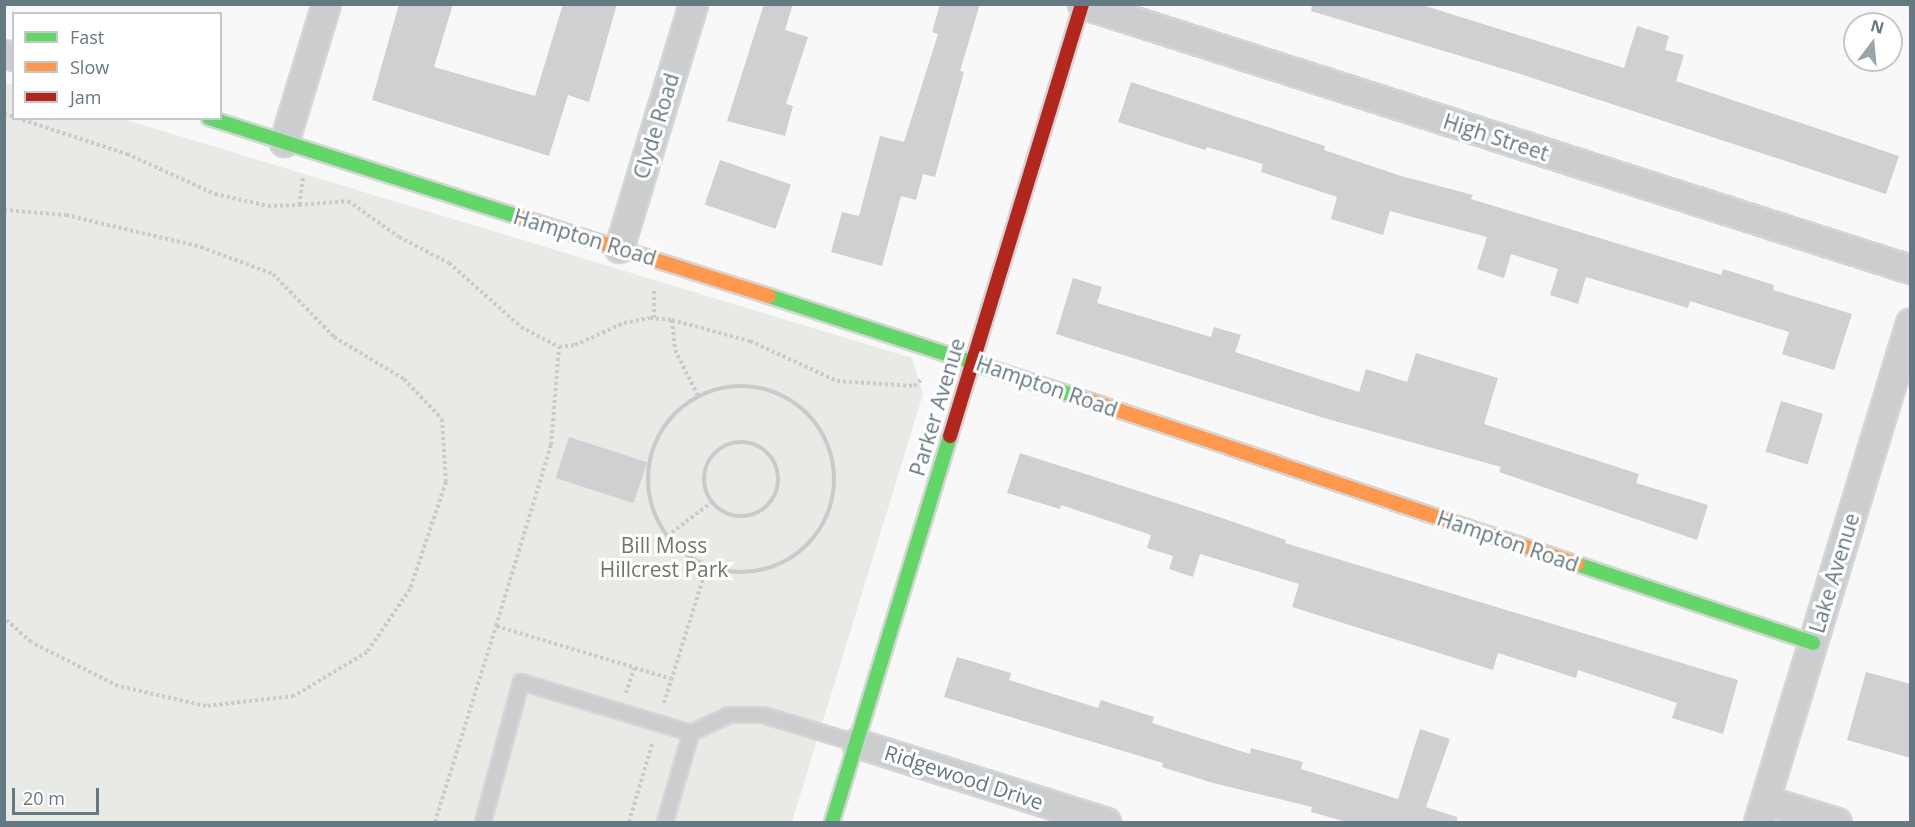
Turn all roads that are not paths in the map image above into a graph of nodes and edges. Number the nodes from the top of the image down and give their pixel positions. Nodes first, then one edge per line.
1 (326, 4) edge
2 (693, 4) edge
3 (1082, 4) edge
4 (215, 120) edge
5 (284, 142) junction
6 (619, 248) junction
7 (1911, 269) edge
8 (1911, 323) edge
9 (1906, 355) edge
10 (974, 361) junction
11 (1813, 643) junction
12 (691, 733) junction
13 (856, 742) junction
14 (1761, 811) edge
15 (483, 822) edge
16 (665, 822) edge
17 (832, 822) edge
18 (1106, 822) edge
19 (1837, 822) edge

1 - 5 street
2 - 6 street, Clyde Road
3 - 7 street, High Street
3 - 10 street, Parker Avenue
4 - 5 street, Hampton Road
5 - 6 street, Hampton Road
6 - 10 street, Hampton Road
8 - 9 street, Lake Avenue
9 - 11 street, Lake Avenue
10 - 11 street, Hampton Road
10 - 13 street, Parker Avenue
11 - 14 street, Lake Avenue
12 - 13 lane
12 - 15 lane
12 - 16 lane
13 - 17 street, Parker Avenue
13 - 18 street, Ridgewood Drive
14 - 19 street

